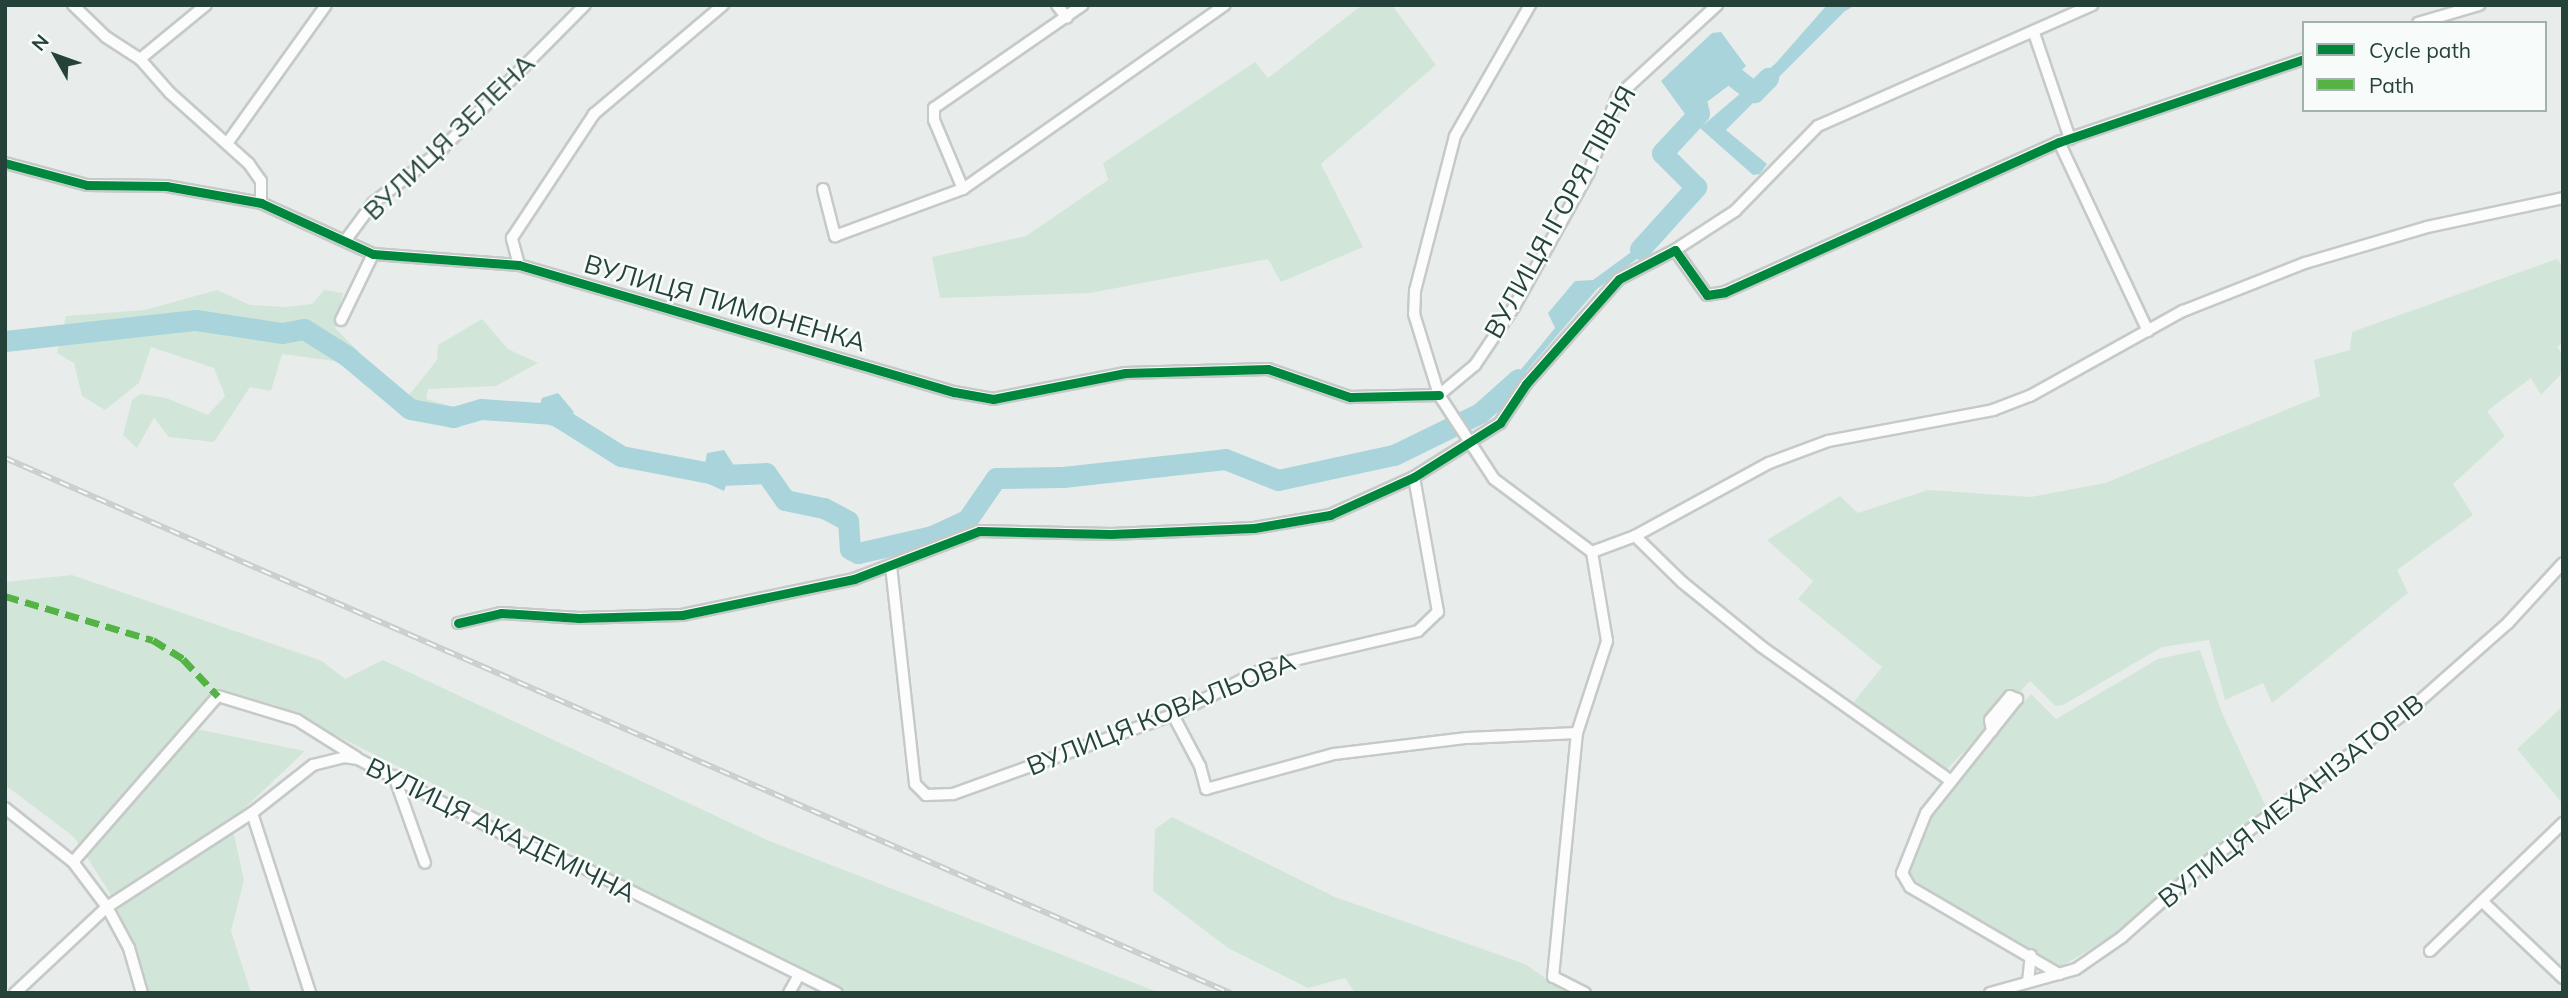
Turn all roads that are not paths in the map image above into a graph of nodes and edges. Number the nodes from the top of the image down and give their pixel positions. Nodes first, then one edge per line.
1 (73, 5) edge
2 (206, 5) edge
3 (326, 5) edge
4 (585, 5) edge
5 (723, 5) edge
6 (1056, 5) edge
7 (1083, 5) edge
8 (1225, 5) edge
9 (1530, 5) edge
10 (1717, 5) edge
11 (2092, 5) edge
12 (2479, 5) edge
13 (1067, 18) junction
14 (2424, 21) edge
15 (2034, 33) junction
16 (140, 59) junction
17 (2302, 60) edge
18 (2065, 140) junction
19 (228, 142) junction
20 (5, 163) edge
21 (823, 189) dead end
22 (963, 189) junction
23 (2563, 198) edge
24 (261, 203) junction
25 (345, 241) junction
26 (1675, 250) junction
27 (373, 254) junction
28 (519, 265) junction
29 (341, 320) dead end
30 (2148, 331) junction
31 (1439, 395) junction
32 (1469, 444) junction
33 (1414, 477) junction
34 (1635, 536) junction
35 (1592, 552) junction
36 (2563, 563) edge
37 (891, 566) junction
38 (458, 623) dead end
39 (1172, 715) junction
40 (1992, 731) dead end
41 (1577, 733) junction
42 (358, 759) junction
43 (394, 776) junction
44 (1951, 781) junction
45 (5, 807) edge
46 (251, 813) junction
47 (2563, 823) edge
48 (73, 862) junction
49 (425, 863) dead end
50 (2484, 903) junction
51 (107, 908) junction
52 (2430, 951) dead end
53 (2031, 955) junction
54 (2059, 974) junction
55 (799, 975) junction
56 (2563, 978) edge
57 (2028, 982) junction
58 (15, 993) edge
59 (142, 993) edge
60 (310, 993) edge
61 (789, 993) edge
62 (837, 993) edge
63 (1586, 993) edge
64 (1990, 993) edge

1 - 16 street
2 - 16 street
3 - 19 street
4 - 25 street, ВУЛИЦЯ ЗЕЛЕНА
5 - 28 street
6 - 13 street
7 - 13 street
8 - 22 street
9 - 31 street
10 - 31 street, ВУЛИЦЯ ІГОРЯ ПІВНЯ
11 - 15 street
12 - 14 street
13 - 22 street
15 - 18 street
15 - 26 street
16 - 19 street
17 - 18 street
18 - 26 street
18 - 30 street
19 - 24 street
20 - 24 street, ВУЛИЦЯ ПИМОНЕНКА
21 - 22 street
23 - 30 street
24 - 25 street, ВУЛИЦЯ ПИМОНЕНКА
25 - 27 street, ВУЛИЦЯ ПИМОНЕНКА
26 - 32 street
27 - 28 street, ВУЛИЦЯ ПИМОНЕНКА
27 - 29 street
28 - 31 street, ВУЛИЦЯ ПИМОНЕНКА
30 - 34 street
31 - 32 street
32 - 33 street
32 - 35 street
33 - 37 street
33 - 39 street, ВУЛИЦЯ КОВАЛЬОВА
34 - 35 street
34 - 44 street
35 - 41 street
36 - 54 street, ВУЛИЦЯ МЕХАНІЗАТОРІВ
37 - 38 street
37 - 39 street, ВУЛИЦЯ КОВАЛЬОВА
39 - 41 street
40 - 44 street
41 - 63 street
42 - 43 street, ВУЛИЦЯ АКАДЕМІЧНА
42 - 46 street, ВУЛИЦЯ АКАДЕМІЧНА
42 - 48 street
43 - 49 street
43 - 55 street, ВУЛИЦЯ АКАДЕМІЧНА
44 - 53 street
45 - 48 street
46 - 51 street, ВУЛИЦЯ АКАДЕМІЧНА
46 - 60 street
47 - 50 street
48 - 51 street
50 - 52 street
50 - 56 street
51 - 58 street, ВУЛИЦЯ АКАДЕМІЧНА
51 - 59 street
53 - 54 street
53 - 57 street
54 - 57 street, ВУЛИЦЯ МЕХАНІЗАТОРІВ
55 - 61 street
55 - 62 street, ВУЛИЦЯ АКАДЕМІЧНА
57 - 64 street, ВУЛИЦЯ МЕХАНІЗАТОРІВ

